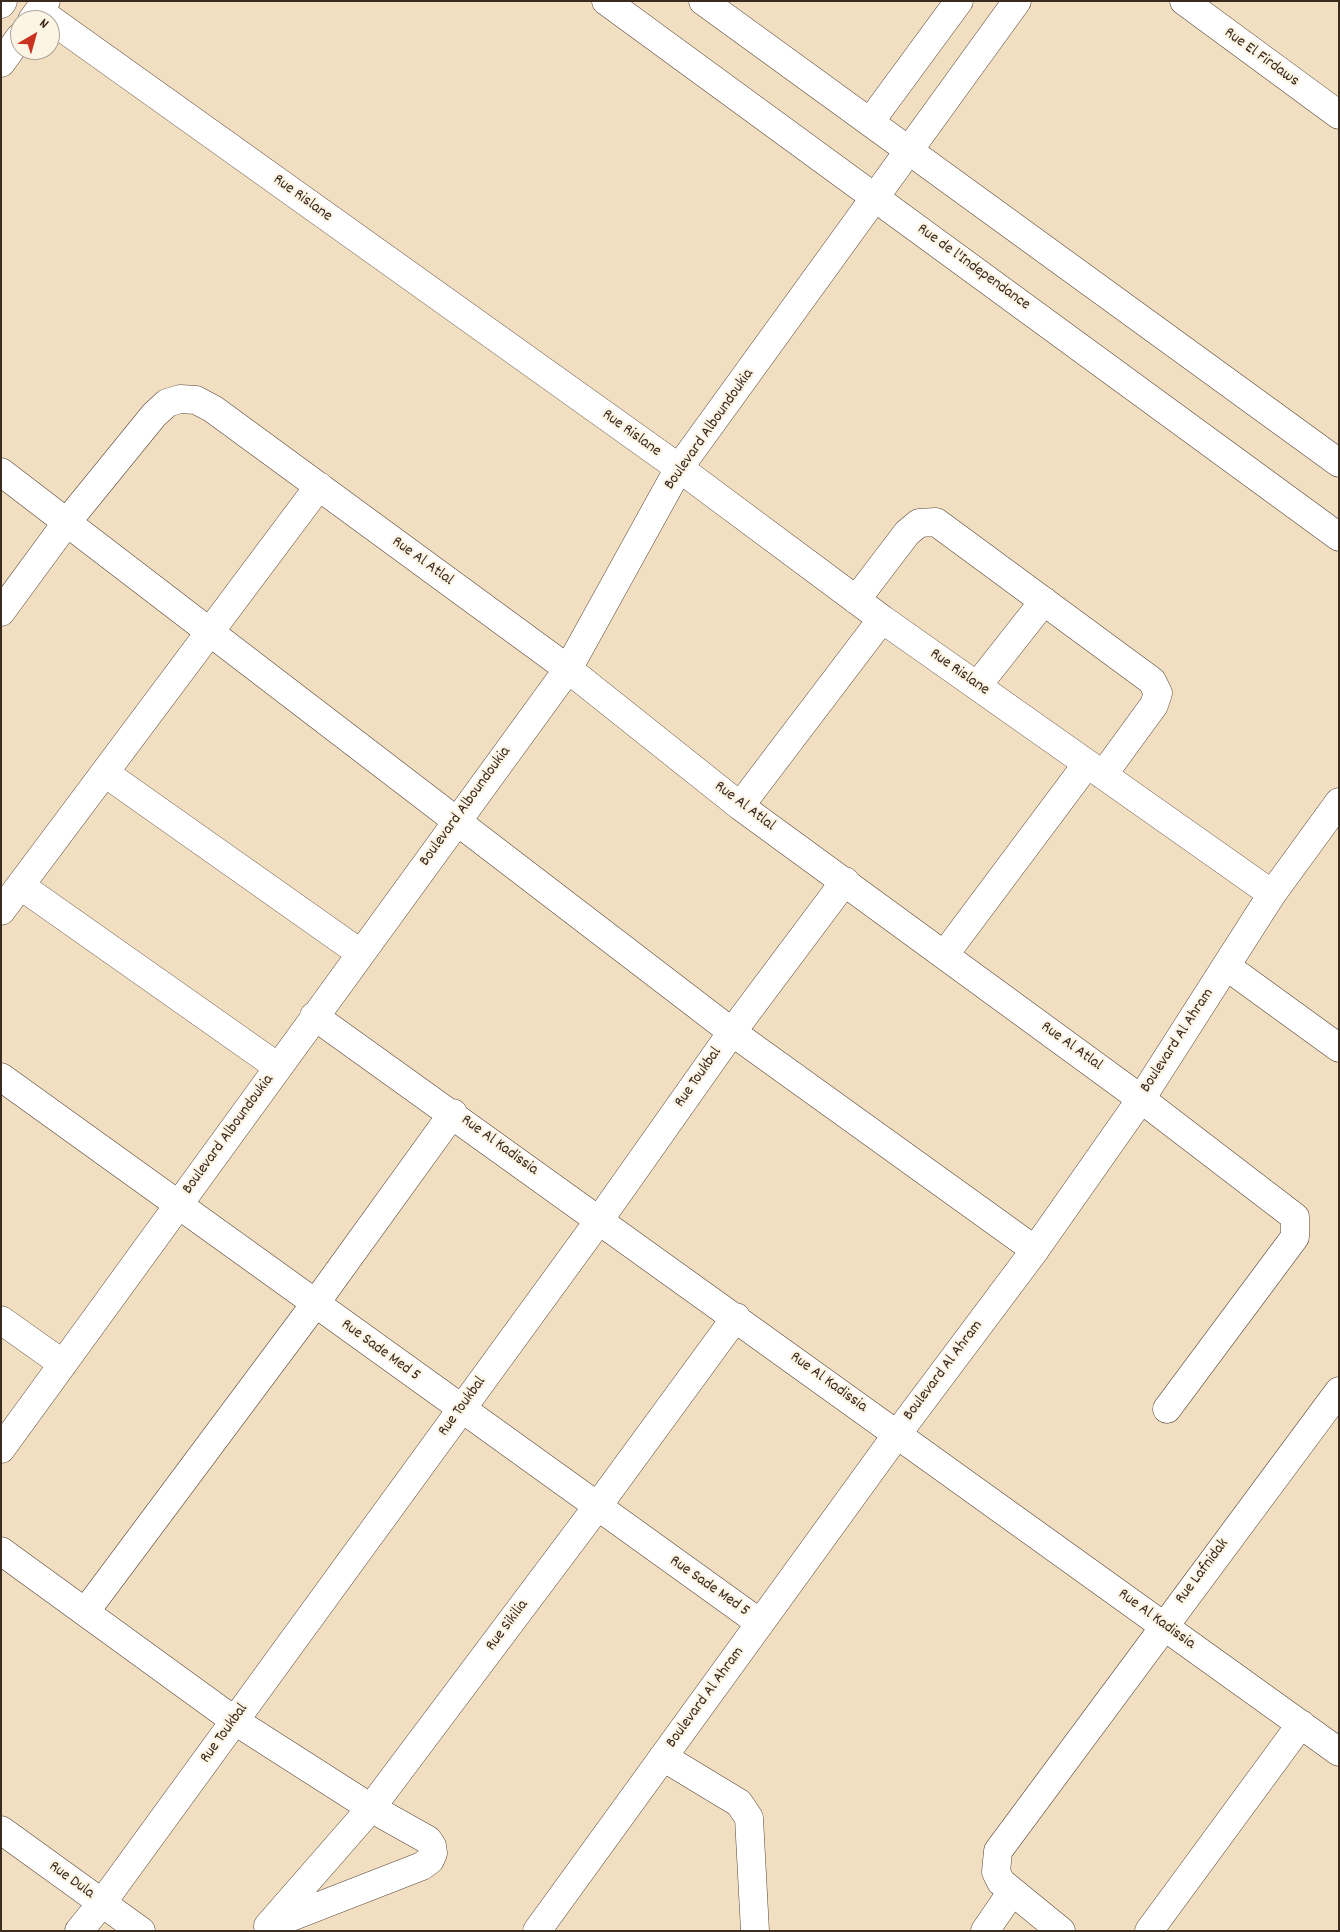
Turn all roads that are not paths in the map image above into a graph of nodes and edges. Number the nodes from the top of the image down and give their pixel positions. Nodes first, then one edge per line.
1 (606, 1) edge
2 (703, 1) edge
3 (959, 1) edge
4 (1018, 1) edge
5 (1184, 1) edge
6 (60, 26) edge
7 (10, 51) edge
8 (1, 63) edge
9 (1339, 115) edge
10 (870, 122) junction
11 (909, 151) junction
12 (876, 197) junction
13 (1339, 463) edge
14 (679, 468) junction
15 (1, 472) edge
16 (318, 486) junction
17 (67, 522) junction
18 (1339, 537) edge
19 (856, 600) junction
20 (1044, 601) junction
21 (1, 612) edge
22 (882, 619) junction
23 (211, 633) junction
24 (568, 669) junction
25 (977, 686) junction
26 (1095, 769) junction
27 (105, 773) junction
28 (1339, 802) edge
29 (740, 806) junction
30 (457, 820) junction
31 (845, 881) junction
32 (21, 886) junction
33 (1272, 894) junction
34 (1, 911) edge
35 (360, 953) junction
36 (945, 954) junction
37 (1226, 966) junction
38 (314, 1016) junction
39 (732, 1032) junction
40 (1339, 1048) edge
41 (278, 1066) junction
42 (1, 1078) edge
43 (1141, 1098) junction
44 (453, 1114) junction
45 (178, 1205) junction
46 (600, 1219) junction
47 (1035, 1250) junction
48 (315, 1304) junction
49 (736, 1317) junction
50 (1, 1320) edge
51 (63, 1364) junction
52 (1339, 1391) edge
53 (1167, 1408) dead end
54 (461, 1409) junction
55 (898, 1433) junction
56 (1, 1449) edge
57 (597, 1507) junction
58 (1, 1551) edge
59 (86, 1611) junction
60 (760, 1623) junction
61 (1164, 1625) junction
62 (235, 1721) junction
63 (1301, 1724) junction
64 (1339, 1752) edge
65 (663, 1757) junction
66 (371, 1808) junction
67 (1, 1830) edge
68 (1011, 1893) junction
69 (102, 1903) junction
70 (264, 1928) edge
71 (79, 1931) edge
72 (141, 1931) edge
73 (537, 1931) edge
74 (755, 1931) edge
75 (985, 1931) edge
76 (1061, 1931) edge
77 (1149, 1931) edge

1 - 12 street, Rue de l'Independance
2 - 10 street
3 - 10 street
4 - 11 street, Boulevard Alboundoukia
5 - 9 street, Rue El Firdaws
6 - 14 street, Rue Rislane
7 - 8 street
10 - 11 street
11 - 12 street, Boulevard Alboundoukia
11 - 13 street
12 - 14 street, Boulevard Alboundoukia
12 - 18 street, Rue de l'Independance
14 - 19 street, Rue Rislane
14 - 24 street, Boulevard Alboundoukia
15 - 17 street
16 - 17 street, Rue Al Atlal
16 - 23 street
16 - 24 street, Rue Al Atlal
17 - 21 street
17 - 23 street
19 - 20 street
19 - 22 street, Rue Rislane
20 - 25 street
20 - 26 street
22 - 25 street, Rue Rislane
22 - 29 street
23 - 27 street
23 - 30 street
24 - 29 street, Rue Al Atlal
24 - 30 street, Boulevard Alboundoukia
25 - 26 street, Rue Rislane
26 - 33 street, Rue Rislane
26 - 36 street
27 - 32 street
27 - 35 street
28 - 33 street, Boulevard Al Ahram
29 - 31 street, Rue Al Atlal
30 - 35 street, Boulevard Alboundoukia
30 - 39 street
31 - 36 street, Rue Al Atlal
31 - 39 street, Rue Toukbal
32 - 34 street
32 - 41 street
33 - 37 street, Boulevard Al Ahram
35 - 38 street, Boulevard Alboundoukia
36 - 43 street, Rue Al Atlal
37 - 40 street
37 - 43 street, Boulevard Al Ahram
38 - 41 street, Boulevard Alboundoukia
38 - 44 street, Rue Al Kadissia
39 - 46 street, Rue Toukbal
39 - 47 street
41 - 45 street, Boulevard Alboundoukia
42 - 45 street, Rue Sade Med 5
43 - 47 street, Boulevard Al Ahram
43 - 53 street, Rue Al Atlal
44 - 46 street, Rue Al Kadissia
44 - 48 street
45 - 48 street, Rue Sade Med 5
45 - 51 street, Boulevard Alboundoukia
46 - 49 street, Rue Al Kadissia
46 - 54 street, Rue Toukbal
47 - 55 street, Boulevard Al Ahram
48 - 54 street, Rue Sade Med 5
48 - 59 street
49 - 55 street, Rue Al Kadissia
49 - 57 street, Rue Sikilia
50 - 51 street
51 - 56 street, Boulevard Alboundoukia
52 - 61 street, Rue Lafnidak
54 - 57 street, Rue Sade Med 5
54 - 62 street, Rue Toukbal
55 - 60 street, Boulevard Al Ahram
55 - 61 street, Rue Al Kadissia
57 - 60 street, Rue Sade Med 5
57 - 66 street, Rue Sikilia
58 - 59 street
59 - 62 street
60 - 65 street, Boulevard Al Ahram
61 - 63 street, Rue Al Kadissia
61 - 68 street, Rue Lafnidak
62 - 66 street
62 - 69 street, Rue Toukbal
63 - 64 street, Rue Al Kadissia
63 - 77 street
65 - 73 street, Boulevard Al Ahram
65 - 74 street
66 - 70 street, Rue Sikilia
66 - 70 street
67 - 69 street, Rue Dula
68 - 75 street
68 - 76 street
69 - 71 street, Rue Toukbal
69 - 72 street, Rue Dula

